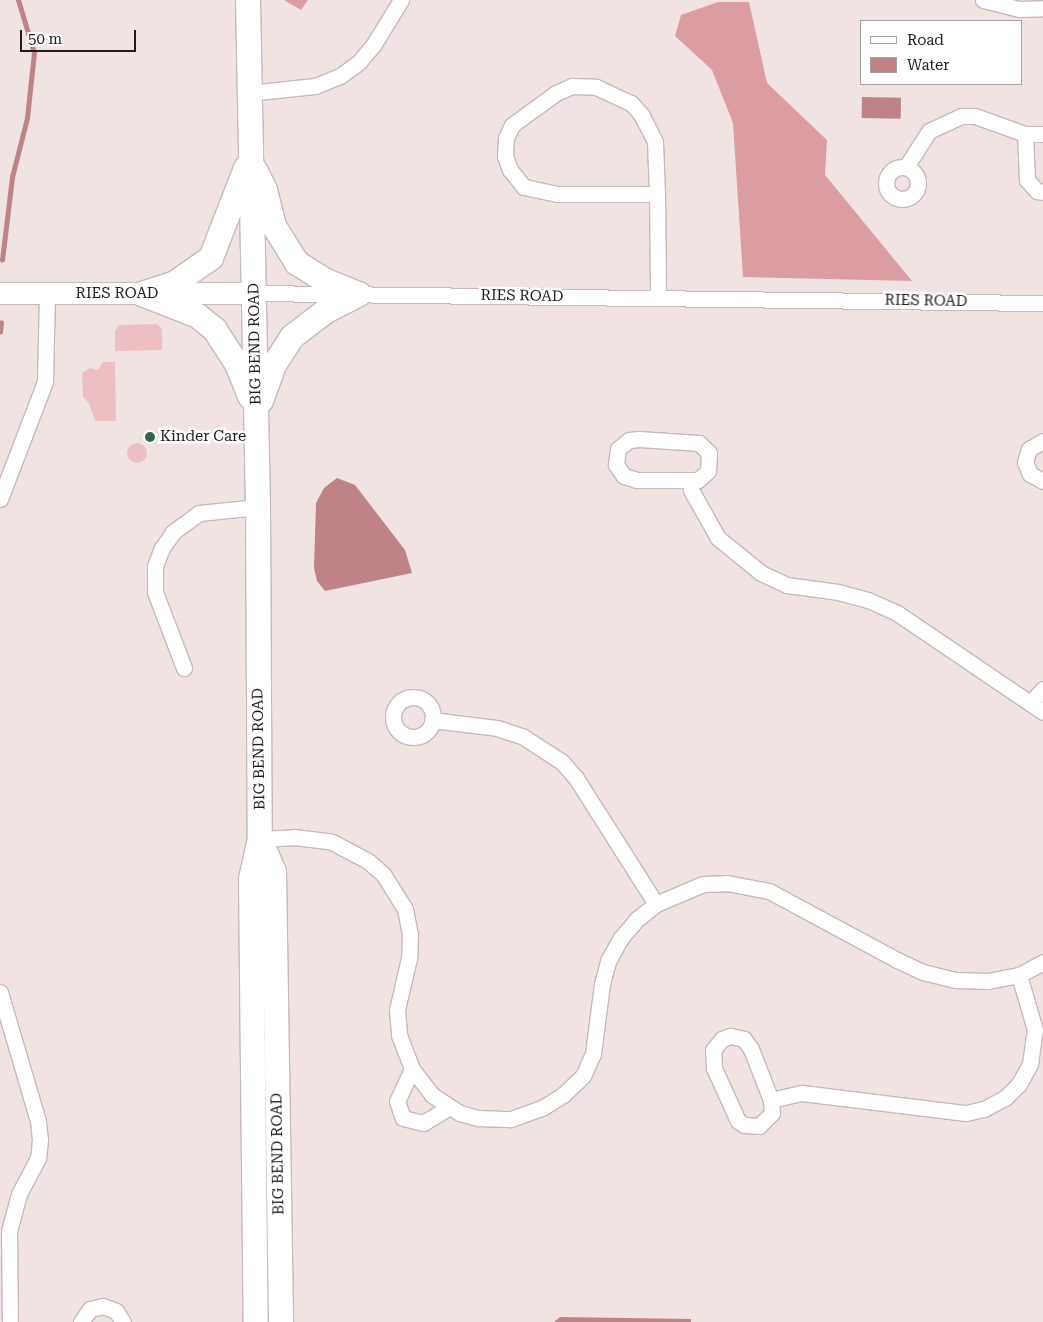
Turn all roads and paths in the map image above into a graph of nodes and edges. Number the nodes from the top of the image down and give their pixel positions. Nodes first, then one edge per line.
1 (248, 0) edge
2 (401, 0) edge
3 (983, 0) edge
4 (1043, 8) edge
5 (248, 93) junction
6 (1025, 134) junction
7 (1043, 134) edge
8 (250, 158) junction
9 (906, 167) dead end
10 (1043, 192) edge
11 (657, 194) junction
12 (0, 293) edge
13 (253, 293) junction
14 (47, 294) junction
15 (142, 294) junction
16 (359, 294) junction
17 (658, 297) junction
18 (1043, 303) edge
19 (256, 414) junction
20 (1043, 441) edge
21 (690, 480) junction
22 (1043, 481) edge
23 (0, 499) edge
24 (258, 507) junction
25 (184, 668) dead end
26 (1043, 689) edge
27 (1030, 703) junction
28 (1043, 712) edge
29 (432, 720) dead end
30 (260, 839) junction
31 (656, 904) junction
32 (1043, 962) edge
33 (1019, 975) junction
34 (0, 992) edge
35 (7, 1043) edge
36 (1036, 1067) edge
37 (412, 1069) junction
38 (770, 1100) junction
39 (450, 1107) junction
40 (10, 1322) edge
41 (81, 1322) edge
42 (123, 1322) edge
43 (256, 1322) edge
44 (281, 1322) edge

1 - 5 main road, BIG BEND ROAD
2 - 5 street
3 - 4 street
5 - 8 main road, BIG BEND ROAD
6 - 7 street
6 - 9 street
6 - 10 street
8 - 13 main road, BIG BEND ROAD
8 - 15 main road
8 - 16 main road
11 - 11 street
11 - 17 street
12 - 14 street, RIES ROAD
13 - 15 street, RIES ROAD
13 - 16 street, RIES ROAD
13 - 19 main road, BIG BEND ROAD
14 - 15 street, RIES ROAD
14 - 23 street
15 - 19 main road
16 - 17 street, RIES ROAD
16 - 19 main road
17 - 18 street, RIES ROAD
19 - 24 main road, BIG BEND ROAD
20 - 22 street
21 - 21 street
21 - 27 street
24 - 25 street
24 - 30 main road, BIG BEND ROAD
26 - 27 street
27 - 28 street
29 - 31 street
30 - 37 street
30 - 43 main road, BIG BEND ROAD
30 - 44 main road, BIG BEND ROAD
31 - 33 street
31 - 39 street
32 - 33 street
33 - 36 street
34 - 35 street
35 - 40 street
36 - 38 street
37 - 39 street
37 - 39 street
38 - 38 street
41 - 42 street

